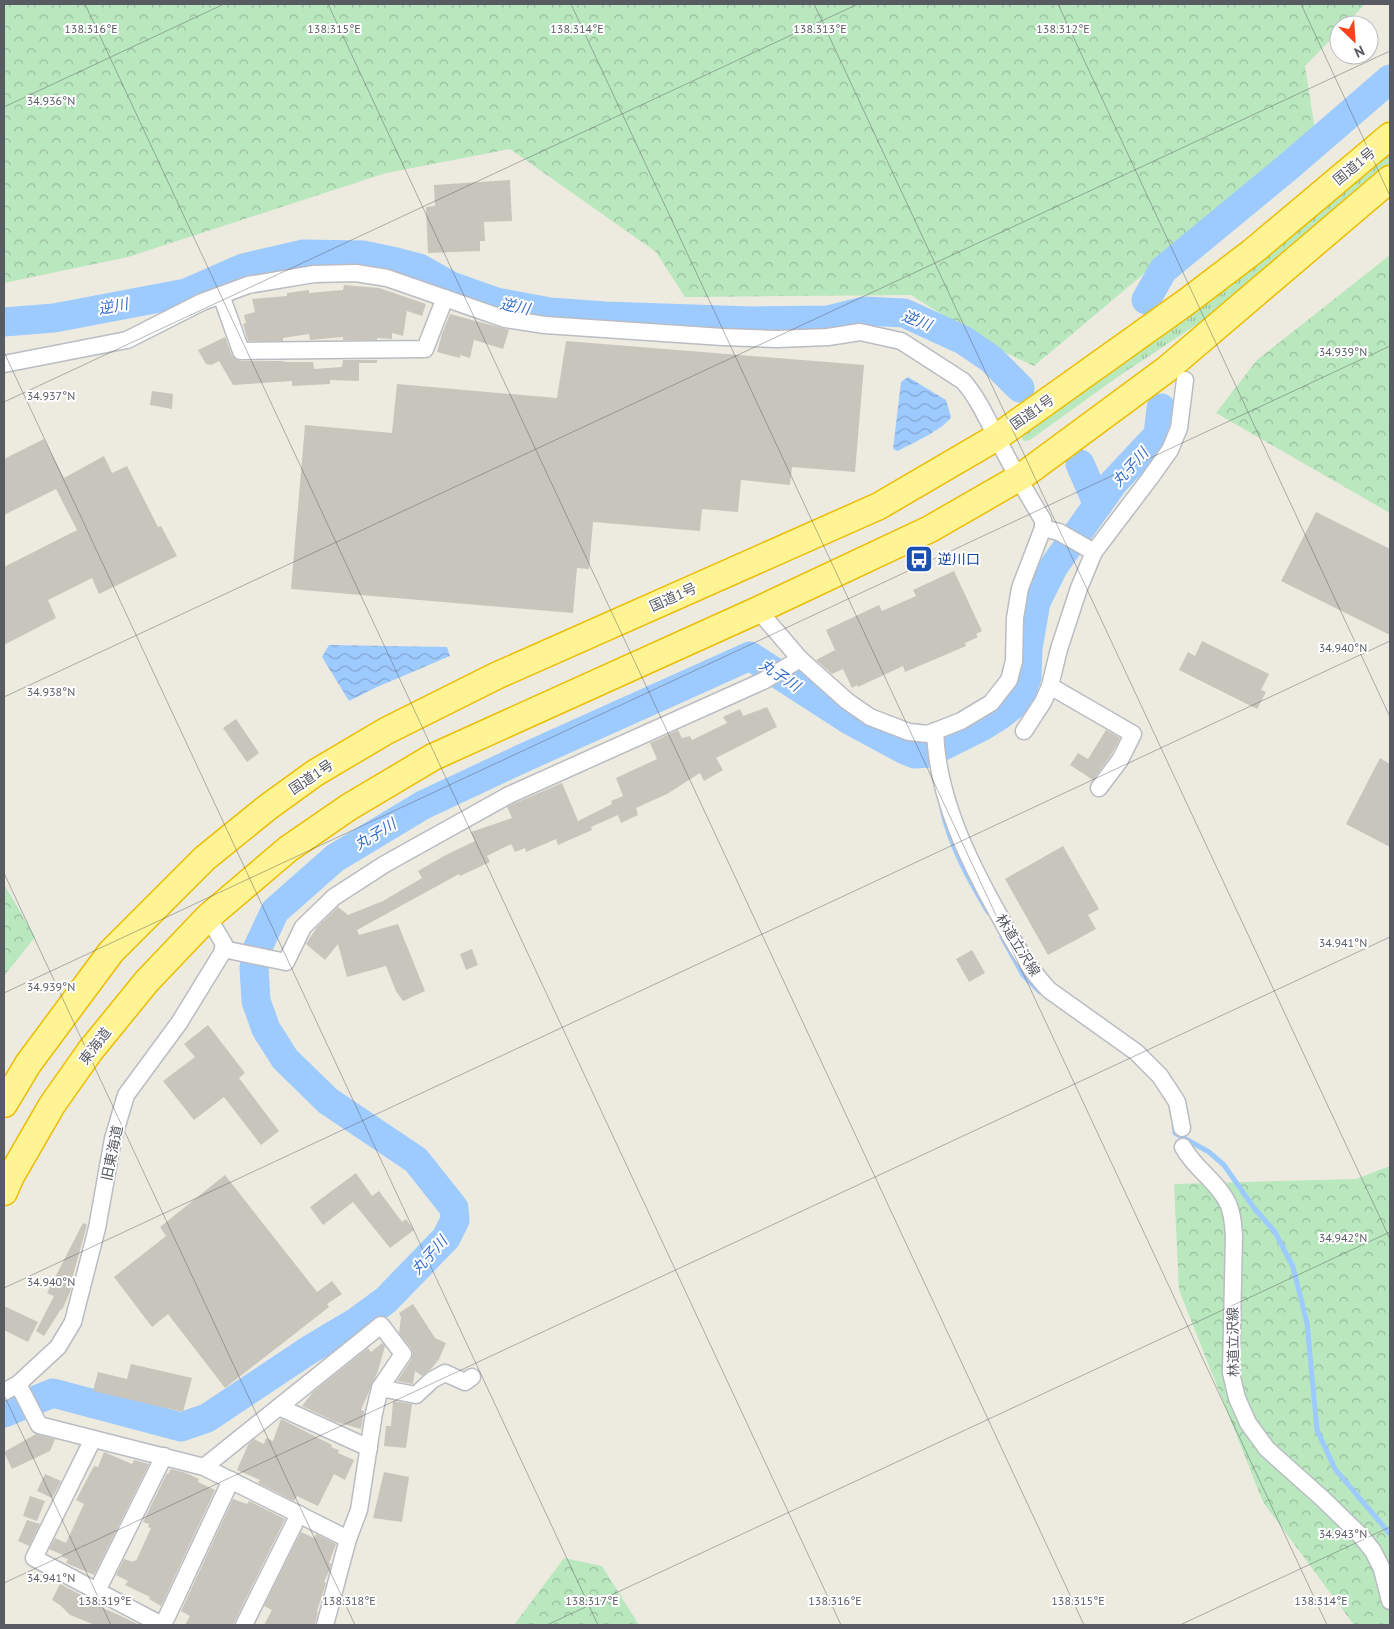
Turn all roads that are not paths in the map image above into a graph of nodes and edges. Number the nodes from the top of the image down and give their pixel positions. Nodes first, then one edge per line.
1 (1390, 136) edge
2 (1390, 179) edge
3 (221, 295) junction
4 (445, 298) junction
5 (4, 364) edge
6 (1185, 380) dead end
7 (996, 437) junction
8 (1018, 478) junction
9 (1051, 530) junction
10 (1090, 549) junction
11 (758, 610) junction
12 (797, 660) junction
13 (1050, 686) junction
14 (1024, 731) dead end
15 (935, 735) junction
16 (1099, 788) dead end
17 (208, 917) junction
18 (223, 949) junction
19 (4, 1104) edge
20 (1182, 1128) dead end
21 (1183, 1147) dead end
22 (4, 1192) edge
23 (472, 1378) dead end
24 (11, 1388) edge
25 (380, 1388) junction
26 (279, 1408) junction
27 (93, 1439) junction
28 (369, 1448) junction
29 (164, 1456) junction
30 (204, 1467) junction
31 (231, 1480) junction
32 (299, 1514) junction
33 (348, 1539) junction
34 (97, 1591) junction
35 (1388, 1594) edge
36 (163, 1625) edge
37 (244, 1625) edge
38 (325, 1625) edge

1 - 7 highway, 国道1号
2 - 8 highway
3 - 4 street
3 - 4 street
3 - 5 street
4 - 7 street
6 - 10 street
7 - 8 street
7 - 19 highway, 国道1号
8 - 9 street
8 - 11 highway
9 - 10 street
9 - 15 street
10 - 13 street
11 - 12 street
11 - 17 highway
12 - 15 street
12 - 18 street
13 - 14 street
13 - 16 street
15 - 20 street, 林道立沢線
17 - 18 street
17 - 22 highway, 東海道
18 - 24 street, 旧東海道
21 - 35 street, 林道立沢線
23 - 25 street
24 - 27 street
25 - 26 street
25 - 28 street
26 - 28 street
26 - 30 street
27 - 29 street
27 - 34 street
28 - 33 street
29 - 30 street
29 - 34 street
30 - 31 street
31 - 32 street
31 - 36 street
32 - 33 street
32 - 37 street
33 - 38 street
34 - 36 street

